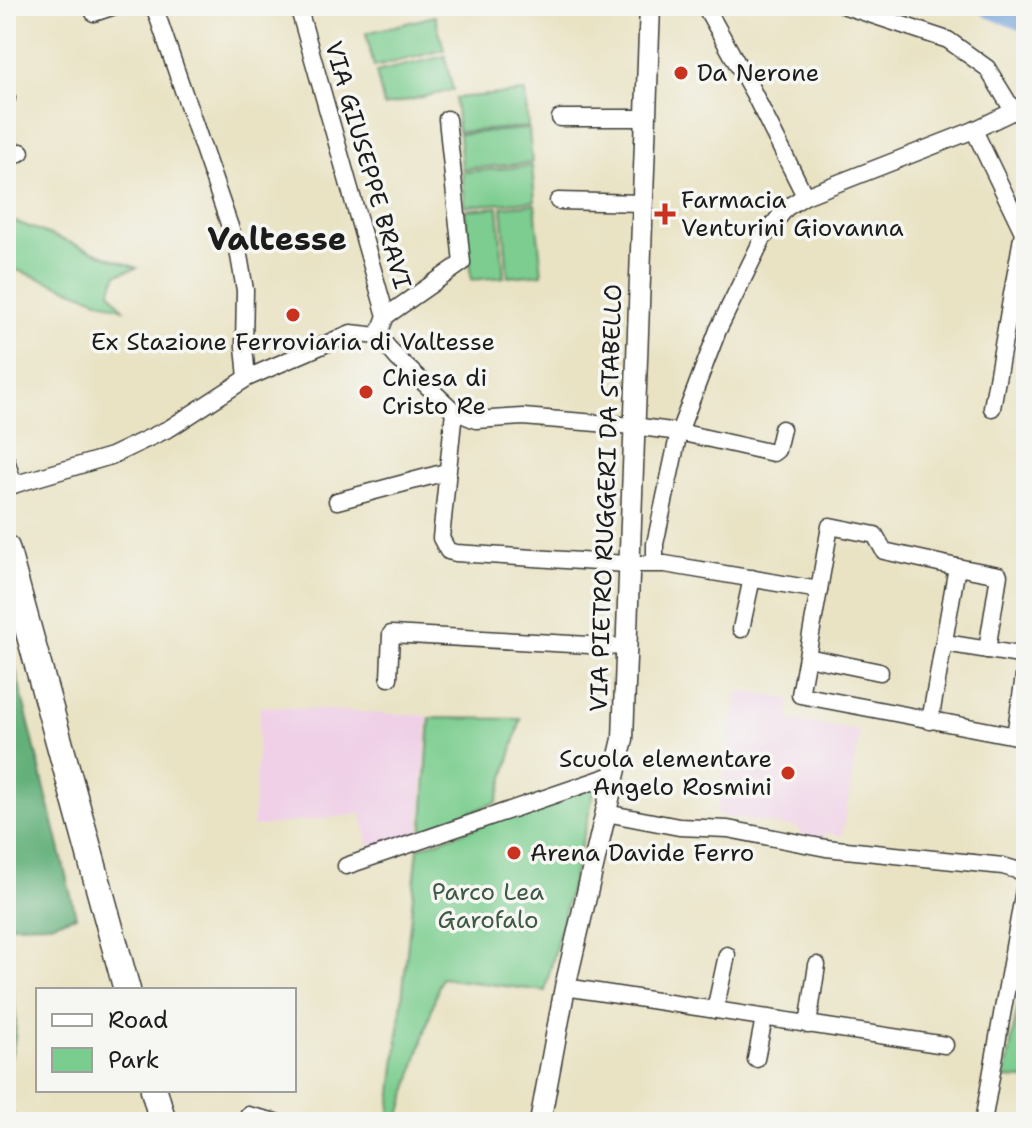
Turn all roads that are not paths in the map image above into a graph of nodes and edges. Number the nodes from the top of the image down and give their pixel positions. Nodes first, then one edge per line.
1 (115, 6) edge
2 (154, 6) edge
3 (298, 6) edge
4 (650, 6) edge
5 (705, 6) edge
6 (845, 6) edge
7 (94, 13) dead end
8 (1020, 109) edge
9 (560, 118) dead end
10 (646, 118) junction
11 (447, 119) dead end
12 (974, 130) junction
13 (21, 152) dead end
14 (6, 161) edge
15 (805, 196) junction
16 (558, 201) dead end
17 (643, 203) junction
18 (386, 316) junction
19 (378, 336) junction
20 (247, 378) junction
21 (992, 408) dead end
22 (454, 411) junction
23 (633, 426) junction
24 (782, 429) dead end
25 (679, 432) junction
26 (6, 460) edge
27 (446, 472) junction
28 (10, 486) edge
29 (337, 501) dead end
30 (655, 544) junction
31 (6, 548) edge
32 (628, 554) junction
33 (655, 563) junction
34 (957, 567) junction
35 (752, 578) junction
36 (819, 590) junction
37 (6, 599) edge
38 (741, 629) dead end
39 (945, 643) junction
40 (625, 647) junction
41 (987, 650) junction
42 (1026, 656) edge
43 (807, 657) junction
44 (1026, 663) edge
45 (880, 672) dead end
46 (389, 678) dead end
47 (930, 721) junction
48 (1020, 737) edge
49 (615, 774) junction
50 (606, 813) junction
51 (346, 866) dead end
52 (1026, 876) edge
53 (727, 955) dead end
54 (817, 965) dead end
55 (565, 987) junction
56 (112, 988) edge
57 (126, 988) edge
58 (715, 1010) junction
59 (764, 1018) junction
60 (808, 1025) junction
61 (945, 1045) dead end
62 (756, 1059) dead end
63 (141, 1092) edge
64 (155, 1092) edge
65 (248, 1115) dead end
66 (149, 1122) edge
67 (163, 1122) edge
68 (276, 1122) edge
69 (540, 1122) edge
70 (983, 1122) edge

1 - 7 street
2 - 20 street
3 - 18 street, VIA GIUSEPPE BRAVI
4 - 10 street, VIA PIETRO RUGGERI DA STABELLO
5 - 15 street
6 - 8 street
8 - 12 street
9 - 10 street
10 - 17 street, VIA PIETRO RUGGERI DA STABELLO
11 - 18 street
12 - 15 street
12 - 21 street
13 - 14 street
15 - 25 street
16 - 17 street
17 - 23 street, VIA PIETRO RUGGERI DA STABELLO
18 - 19 street, VIA GIUSEPPE BRAVI
19 - 20 street
19 - 22 street
20 - 28 street
22 - 23 street
22 - 27 street
23 - 25 street
23 - 32 street, VIA PIETRO RUGGERI DA STABELLO
24 - 25 street
25 - 30 street
26 - 28 street
27 - 29 street
27 - 32 street
30 - 32 street
30 - 33 street
31 - 57 highway
32 - 33 street
32 - 40 street, VIA PIETRO RUGGERI DA STABELLO
33 - 35 street
34 - 36 street
34 - 39 street
34 - 41 street
35 - 36 street
35 - 38 street
36 - 43 street
37 - 56 highway
39 - 41 street
39 - 47 street
40 - 46 street
40 - 49 street, VIA PIETRO RUGGERI DA STABELLO
41 - 42 street
43 - 45 street
43 - 47 street
44 - 48 street
47 - 48 street
49 - 50 street, VIA PIETRO RUGGERI DA STABELLO
49 - 51 street
50 - 52 street
50 - 55 street, VIA PIETRO RUGGERI DA STABELLO
52 - 70 street
53 - 58 street
54 - 60 street
55 - 58 street
55 - 69 street, VIA PIETRO RUGGERI DA STABELLO
58 - 59 street
59 - 60 street
59 - 62 street
60 - 61 street
63 - 66 highway
64 - 67 highway
65 - 68 street

